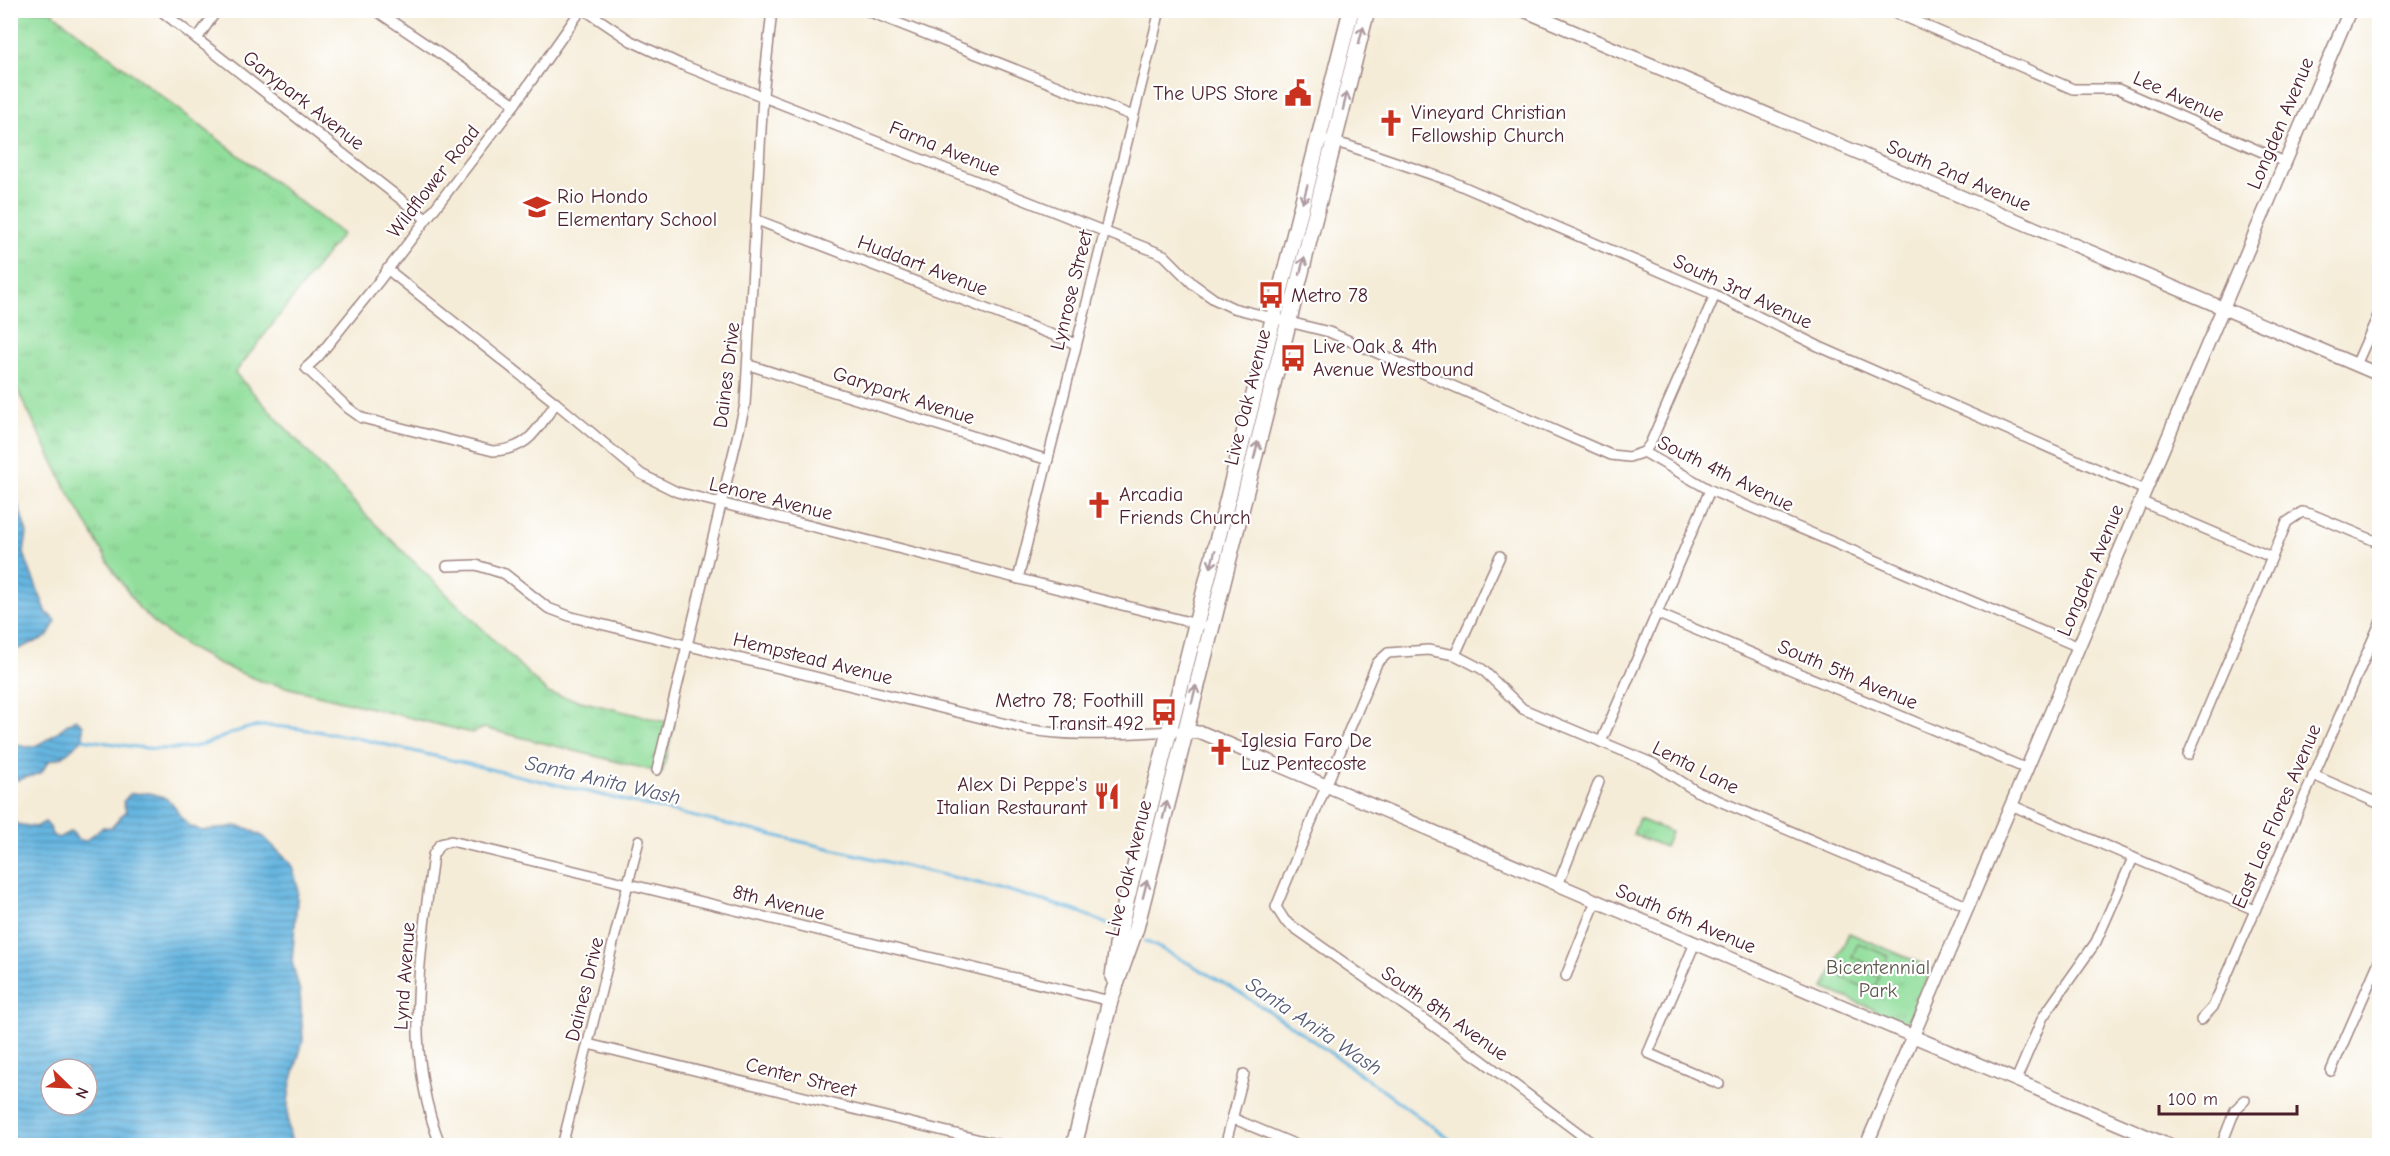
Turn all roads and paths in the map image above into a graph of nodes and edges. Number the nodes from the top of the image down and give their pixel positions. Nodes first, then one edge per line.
1 (160, 10) edge
2 (217, 10) edge
3 (375, 10) edge
4 (583, 10) edge
5 (772, 10) edge
6 (865, 10) edge
7 (1160, 10) edge
8 (1351, 10) edge
9 (1367, 10) edge
10 (1523, 10) edge
11 (1889, 10) edge
12 (2350, 10) edge
13 (197, 39) junction
14 (763, 95) junction
15 (515, 104) junction
16 (1133, 116) junction
17 (1327, 140) junction
18 (2285, 162) junction
19 (426, 219) junction
20 (757, 220) junction
21 (1105, 231) junction
22 (387, 269) junction
23 (1715, 295) junction
24 (2222, 308) junction
25 (2379, 311) edge
26 (1280, 321) junction
27 (1076, 344) junction
28 (749, 364) junction
29 (2356, 365) junction
30 (2379, 375) edge
31 (556, 403) junction
32 (1644, 452) junction
33 (1048, 460) junction
34 (1710, 490) junction
35 (2142, 496) junction
36 (721, 504) junction
37 (2379, 543) edge
38 (1500, 556) dead end
39 (2271, 557) junction
40 (447, 566) dead end
41 (1018, 579) junction
42 (1656, 613) junction
43 (2379, 623) edge
44 (1204, 626) junction
45 (686, 645) junction
46 (2079, 647) junction
47 (1455, 655) junction
48 (1177, 731) junction
49 (1601, 742) junction
50 (2188, 755) dead end
51 (2026, 769) junction
52 (657, 770) dead end
53 (2313, 775) junction
54 (1599, 782) dead end
55 (1326, 786) junction
56 (2379, 804) edge
57 (2011, 805) junction
58 (639, 840) dead end
59 (440, 844) joint
60 (2133, 858) junction
61 (629, 884) junction
62 (1558, 885) junction
63 (1596, 901) junction
64 (1967, 906) junction
65 (1276, 907) joint
66 (2255, 910) junction
67 (1695, 943) junction
68 (2379, 959) edge
69 (1566, 976) dead end
70 (1110, 1001) junction
71 (2201, 1020) dead end
72 (1913, 1035) junction
73 (588, 1044) junction
74 (2331, 1071) dead end
75 (1244, 1074) dead end
76 (2016, 1080) junction
77 (1719, 1084) dead end
78 (2245, 1100) dead end
79 (1232, 1118) junction
80 (441, 1146) edge
81 (561, 1146) edge
82 (1005, 1146) edge
83 (1074, 1146) edge
84 (1225, 1146) edge
85 (1299, 1146) edge
86 (1596, 1146) edge
87 (1866, 1146) edge
88 (2170, 1146) edge
89 (2221, 1146) edge

1 - 13 street, Garypark Avenue
2 - 13 street
3 - 15 street
4 - 14 street, Farna Avenue
4 - 15 street, Wildflower Road
5 - 14 street, Daines Drive
6 - 16 street
7 - 16 street, Lynrose Street
8 - 17 main road, Live Oak Avenue
17 -> 9 main road, Live Oak Avenue
10 - 24 street, South 2nd Avenue
11 - 18 street, Lee Avenue
12 - 18 street, Longden Avenue
13 - 19 street, Garypark Avenue
14 - 20 street, Daines Drive
14 - 21 street, Farna Avenue
15 - 19 street, Wildflower Road
16 - 21 street, Lynrose Street
17 - 23 street, South 3rd Avenue
17 - 26 main road, Live Oak Avenue
18 - 24 street, Longden Avenue
19 - 22 street, Wildflower Road
20 - 27 street, Huddart Avenue
20 - 28 street, Daines Drive
21 - 26 street, Farna Avenue
21 - 27 street, Lynrose Street
22 - 31 street, Lenore Avenue
22 - 31 street, Wildflower Road
23 - 32 street
23 - 35 street, South 3rd Avenue
24 - 29 street, South 2nd Avenue
24 - 35 street, Longden Avenue
25 - 29 street
26 - 32 street, South 4th Avenue
26 - 44 main road, Live Oak Avenue
27 - 33 street, Lynrose Street
28 - 33 street, Garypark Avenue
28 - 36 street, Daines Drive
29 - 30 street, South 2nd Avenue
31 - 36 street, Lenore Avenue
32 - 34 street, South 4th Avenue
33 - 41 street, Lynrose Street
34 - 42 street
34 - 46 street, South 4th Avenue
35 - 39 street, South 3rd Avenue
35 - 46 street, Longden Avenue
36 - 41 street, Lenore Avenue
36 - 45 street, Daines Drive
37 - 39 street
38 - 47 street
39 - 50 street
40 - 45 street, Hempstead Avenue
41 - 44 street, Lenore Avenue
42 - 49 street
42 - 51 street, South 5th Avenue
43 - 53 street, East Las Flores Avenue
44 - 48 main road, Live Oak Avenue
45 - 48 street, Hempstead Avenue
45 - 52 street, Daines Drive
46 - 51 street, Longden Avenue
47 - 49 street, Lenta Lane
47 - 55 street, Lenta Lane
48 - 55 street, South 6th Avenue
48 - 70 main road, Live Oak Avenue
49 - 64 street, Lenta Lane
51 - 57 street, Longden Avenue
53 - 56 street
53 - 66 street, East Las Flores Avenue
54 - 62 street
55 - 62 street, South 6th Avenue
55 - 65 street, Lenta Lane
57 - 60 street
57 - 64 street, Longden Avenue
58 - 61 street, Daines Drive
59 - 61 street, 8th Avenue
59 - 80 street, Lynd Avenue
60 - 66 street
60 - 76 street
61 - 70 street, 8th Avenue
61 - 73 street, Daines Drive
62 - 63 street, South 6th Avenue
63 - 67 street, South 6th Avenue
63 - 69 street
64 - 72 street, Longden Avenue
65 - 86 street, South 8th Avenue
66 - 71 street, East Las Flores Avenue
67 - 72 street, South 6th Avenue
67 - 77 street
68 - 74 street
70 - 83 main road, Live Oak Avenue
72 - 76 street, South 6th Avenue
72 - 87 street, Longden Avenue
73 - 81 street, Daines Drive
73 - 82 street, Center Street
75 - 79 street
76 - 88 street, South 6th Avenue
78 - 89 street
79 - 84 street
79 - 85 street

